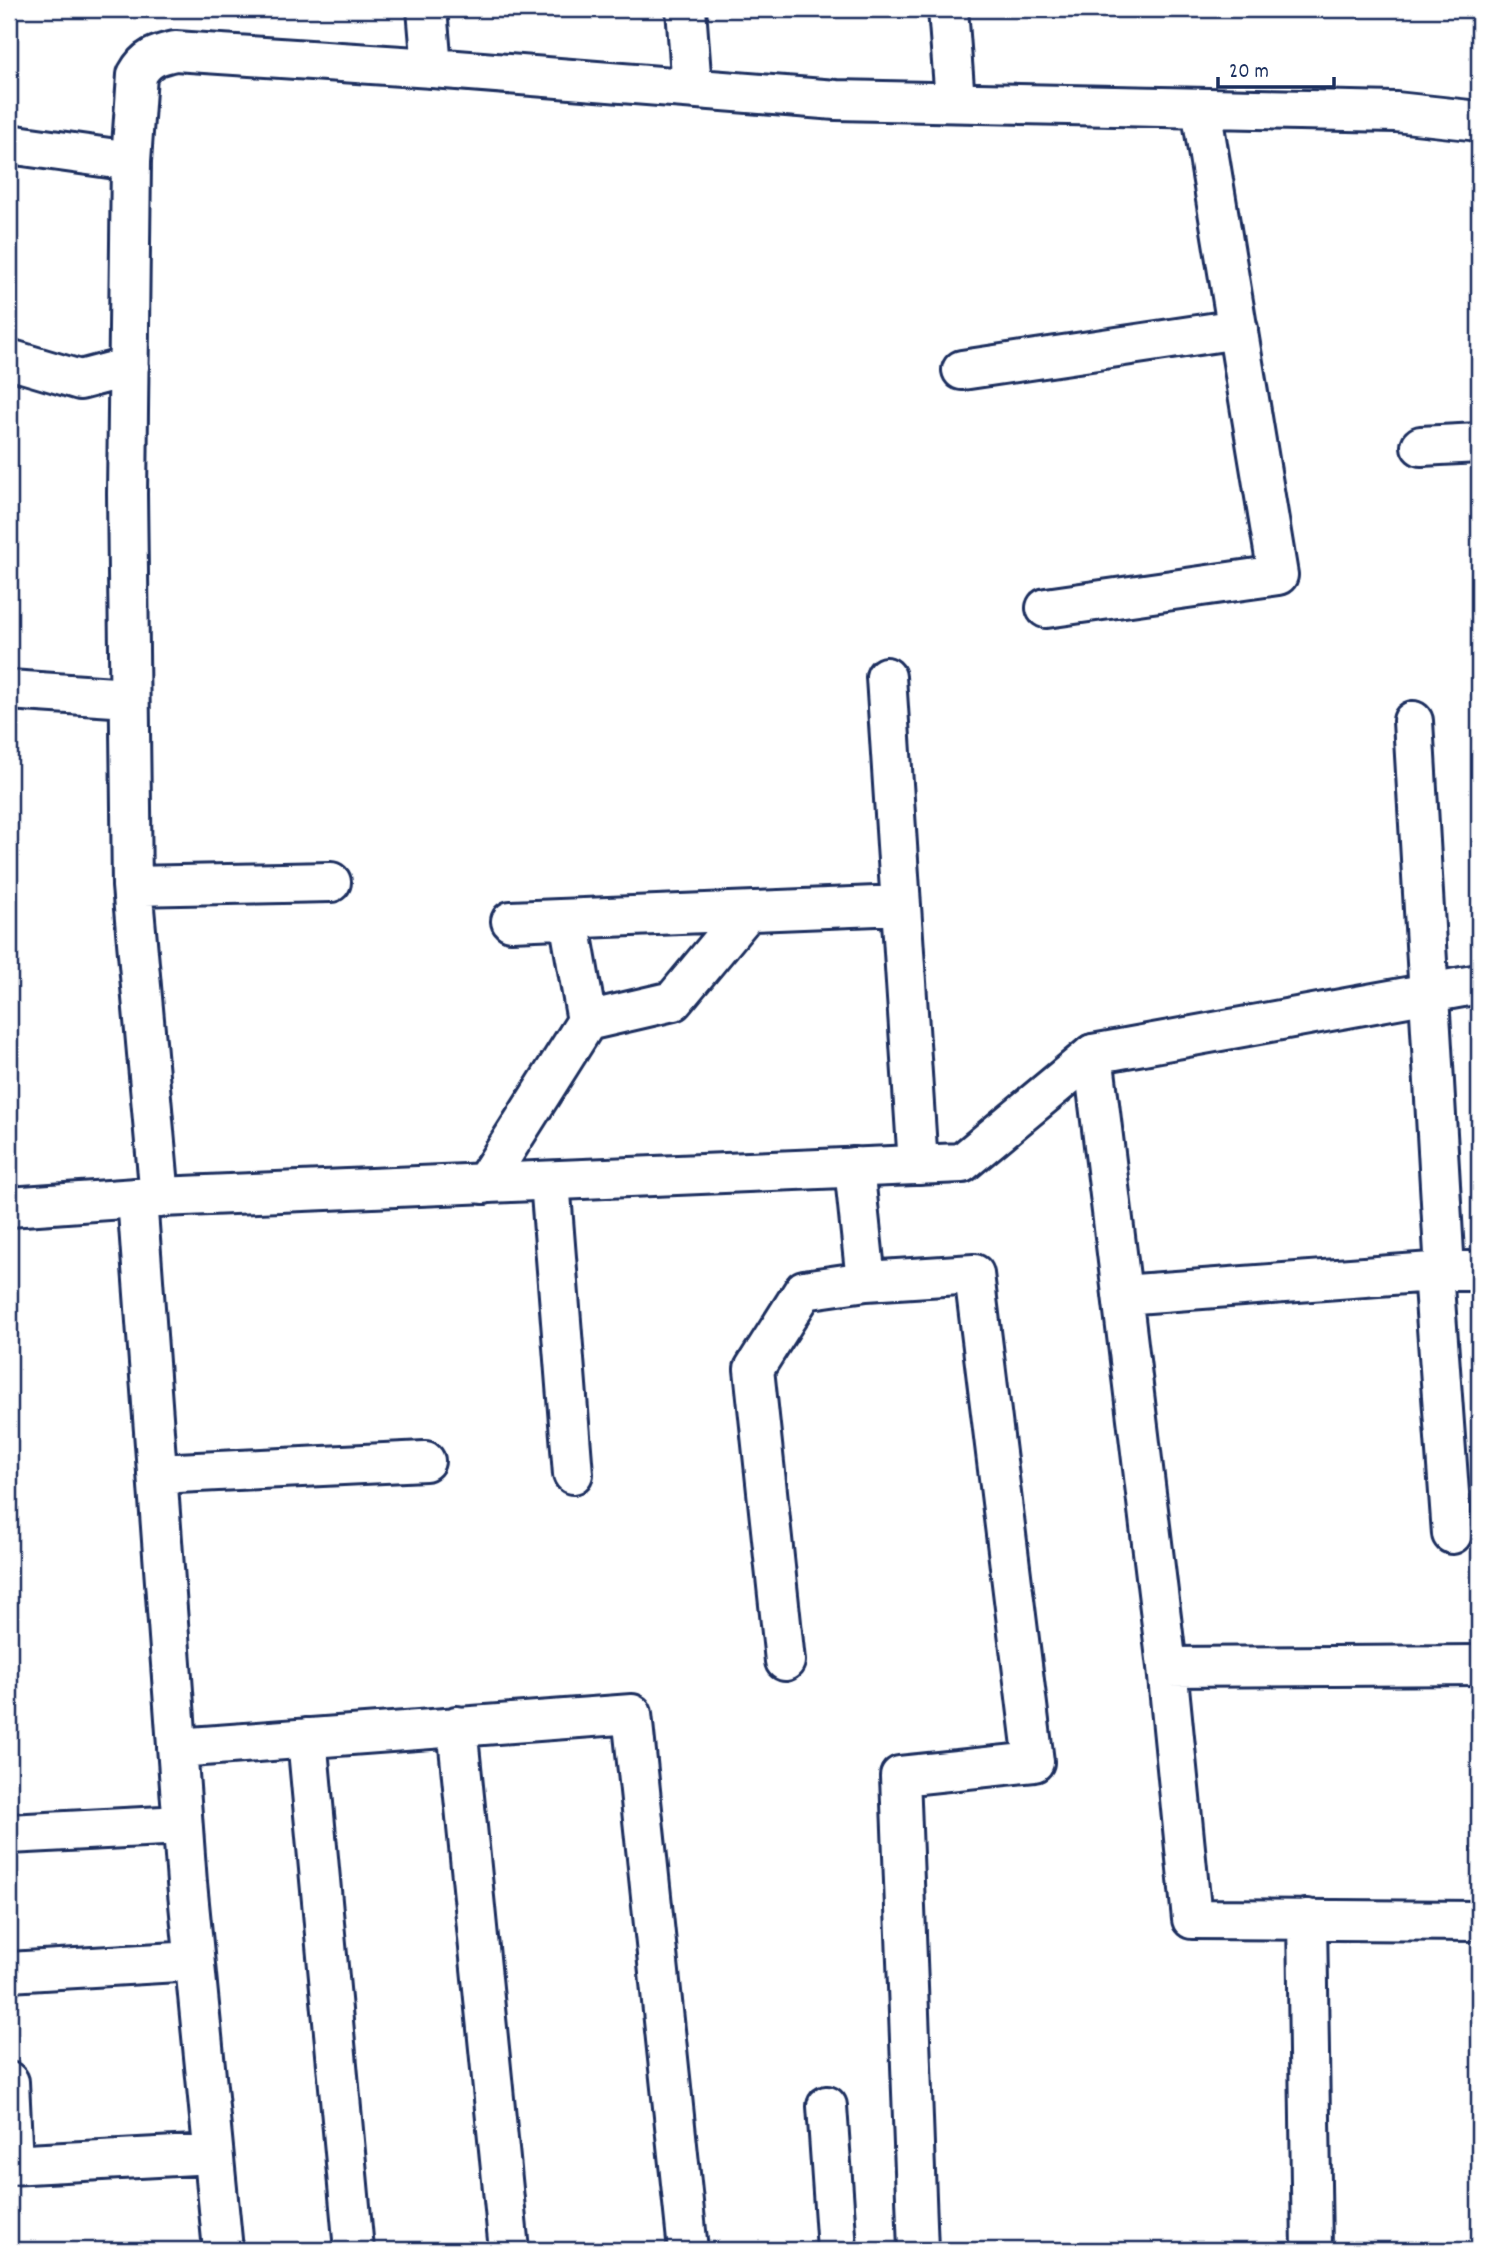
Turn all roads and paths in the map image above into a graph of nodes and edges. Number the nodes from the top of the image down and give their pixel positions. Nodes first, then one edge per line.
1 (427, 9) edge
2 (686, 9) edge
3 (948, 9) edge
4 (432, 68) junction
5 (692, 88) junction
6 (955, 101) junction
7 (1201, 108) junction
8 (1479, 121) edge
9 (9, 144) edge
10 (131, 162) junction
11 (1238, 329) junction
12 (9, 359) edge
13 (129, 367) junction
14 (962, 370) dead end
15 (1479, 443) edge
16 (1422, 446) dead end
17 (1046, 608) dead end
18 (886, 677) dead end
19 (9, 690) edge
20 (129, 698) junction
21 (1413, 721) dead end
22 (331, 882) dead end
23 (132, 886) junction
24 (901, 905) junction
25 (747, 912) junction
26 (569, 919) junction
27 (511, 921) dead end
28 (1479, 984) edge
29 (1430, 993) junction
30 (587, 1021) junction
31 (1093, 1054) junction
32 (918, 1165) junction
33 (854, 1167) junction
34 (550, 1181) junction
35 (485, 1184) junction
36 (148, 1198) junction
37 (9, 1207) edge
38 (1453, 1271) edge
39 (866, 1281) junction
40 (1122, 1296) junction
41 (425, 1461) dead end
42 (157, 1474) junction
43 (573, 1474) dead end
44 (1452, 1534) dead end
45 (785, 1661) dead end
46 (1479, 1665) edge
47 (1167, 1667) junction
48 (457, 1726) junction
49 (307, 1738) junction
50 (177, 1748) junction
51 (182, 1825) junction
52 (9, 1834) edge
53 (1307, 1919) junction
54 (1479, 1921) edge
55 (194, 1961) junction
56 (9, 1972) edge
57 (9, 2082) edge
58 (827, 2106) dead end
59 (213, 2154) junction
60 (11, 2164) edge
61 (223, 2250) edge
62 (354, 2250) edge
63 (509, 2250) edge
64 (688, 2250) edge
65 (837, 2250) edge
66 (918, 2250) edge
67 (1312, 2250) edge

1 - 4 street
2 - 5 street
3 - 6 street
4 - 5 street
4 - 10 street
5 - 6 street
6 - 7 street
7 - 8 street
7 - 11 street
9 - 10 street
10 - 13 street
11 - 14 street
11 - 17 street
12 - 13 street
13 - 20 street
15 - 16 street
18 - 24 street
19 - 20 street
20 - 23 street
21 - 29 street
22 - 23 street
23 - 36 street
24 - 25 street
24 - 32 street
25 - 26 street
25 - 30 street
26 - 27 street
26 - 30 street
28 - 29 street
29 - 31 street
29 - 38 street
30 - 35 street
31 - 32 street
31 - 40 street
32 - 33 street
33 - 34 street
33 - 39 street
34 - 35 street
34 - 43 street
35 - 36 street
36 - 37 street
36 - 42 street
38 - 40 street
38 - 44 street
39 - 45 street
39 - 66 street
40 - 47 street
41 - 42 street
42 - 50 street
46 - 47 street
47 - 53 street
48 - 49 street
48 - 63 street
48 - 64 street
49 - 50 street
49 - 62 street
50 - 51 street
51 - 52 street
51 - 55 street
53 - 54 street
53 - 67 street
55 - 56 street
55 - 59 street
57 - 60 street
58 - 65 street
59 - 60 street
59 - 61 street

